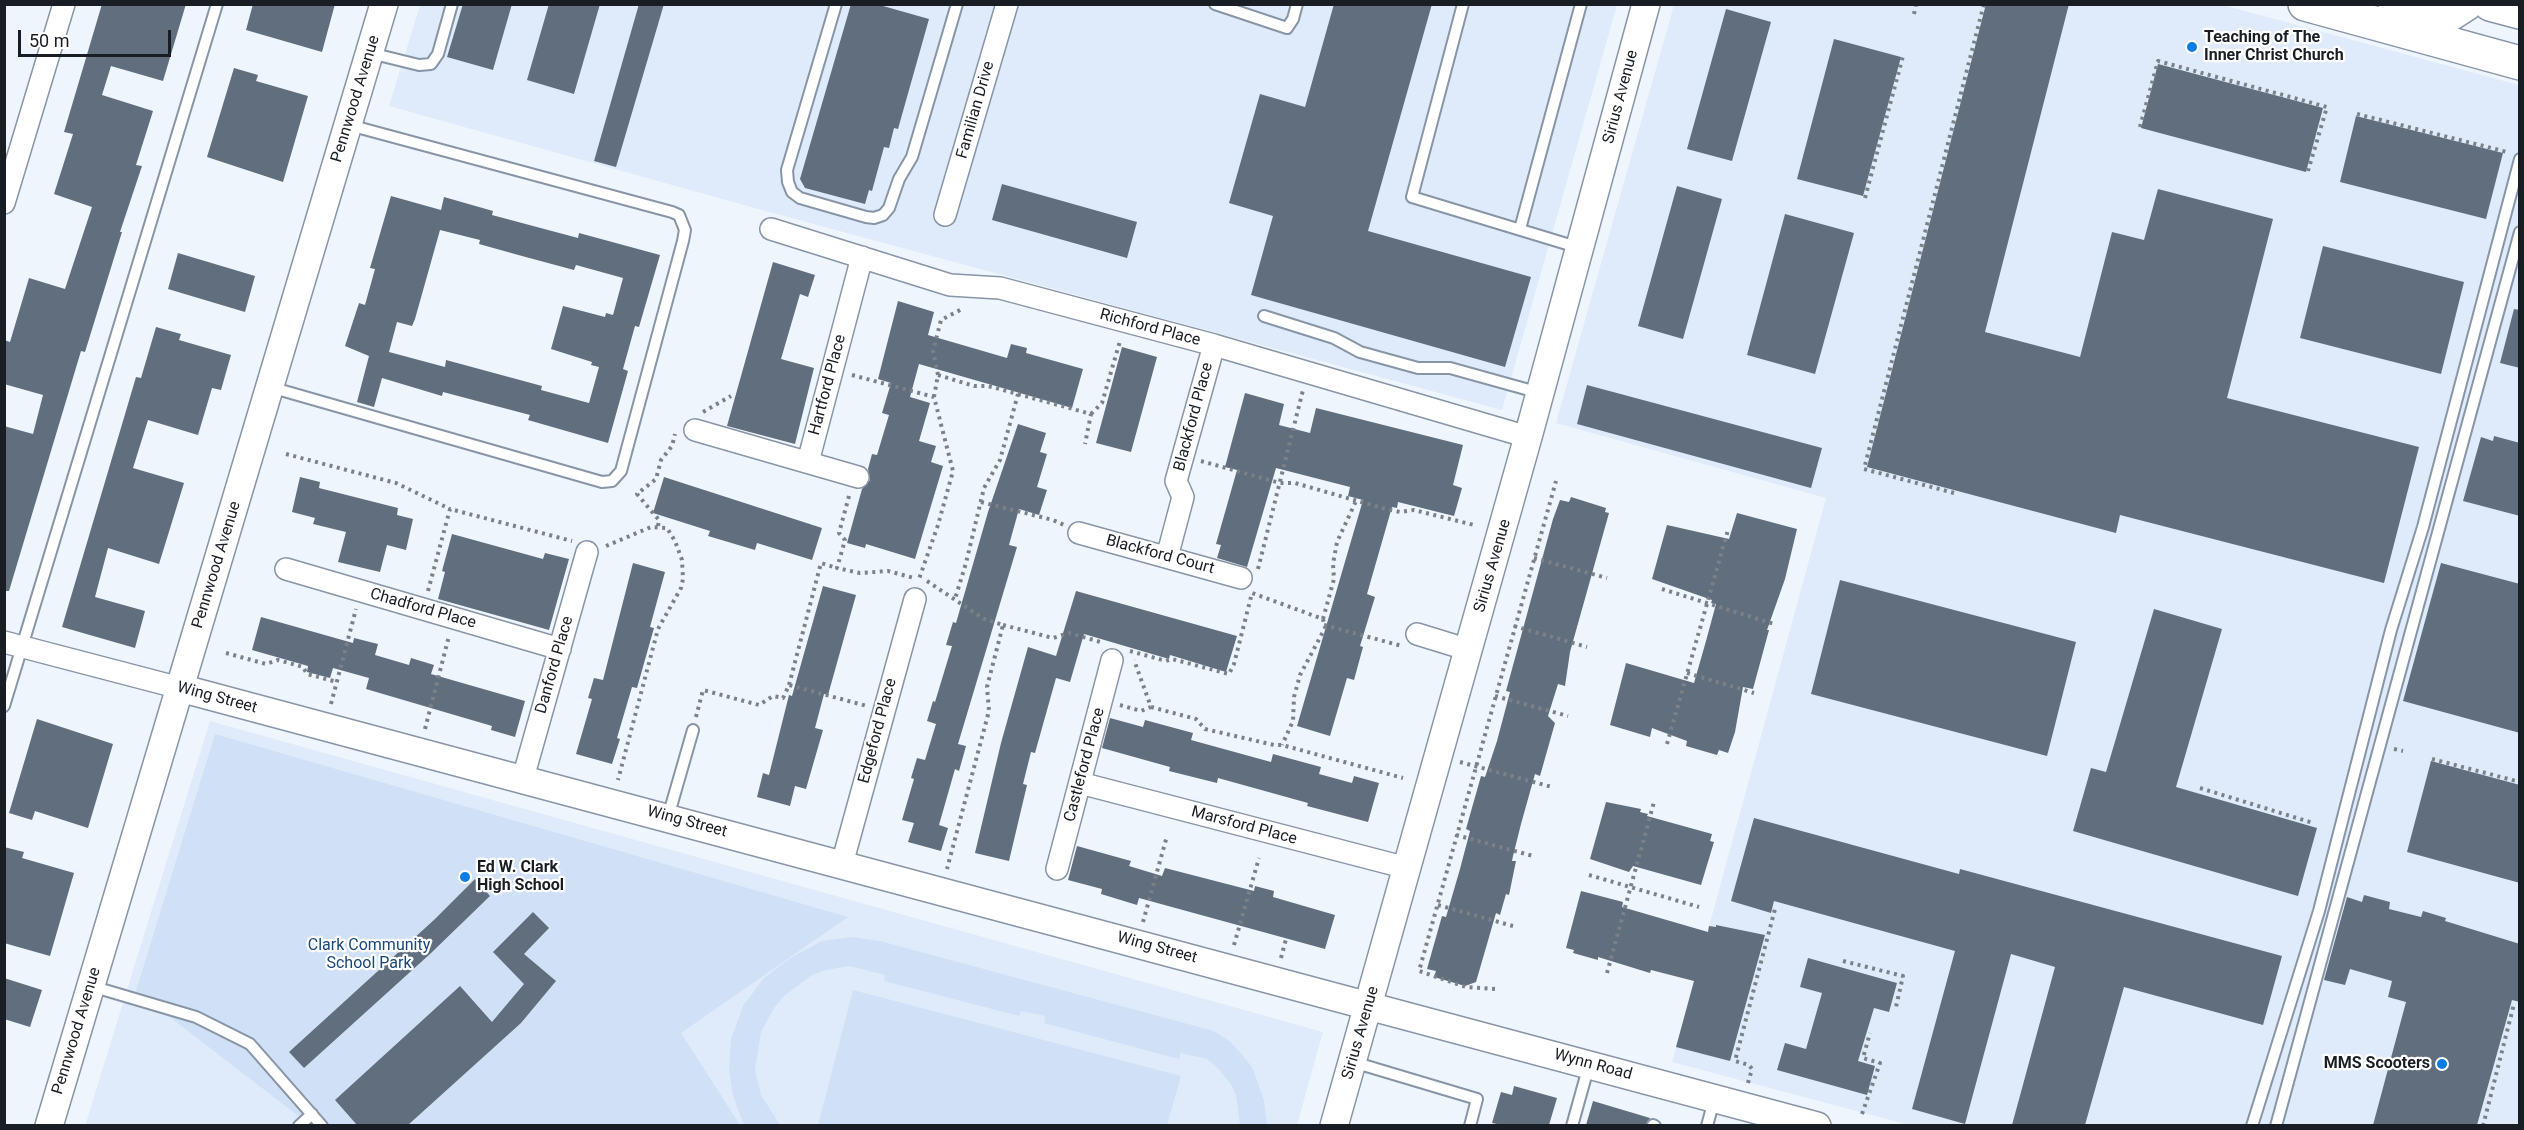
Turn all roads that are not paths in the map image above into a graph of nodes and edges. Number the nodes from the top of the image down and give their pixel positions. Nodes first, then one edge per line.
1 (64, 4) edge
2 (217, 4) edge
3 (384, 4) edge
4 (452, 4) edge
5 (836, 4) edge
6 (957, 4) edge
7 (1007, 4) edge
8 (1215, 4) edge
9 (1297, 4) edge
10 (1463, 4) edge
11 (1581, 4) edge
12 (1646, 4) edge
13 (2305, 4) edge
14 (2466, 4) edge
15 (2490, 4) edge
16 (2520, 12) edge
17 (2354, 18) junction
18 (370, 52) junction
19 (2520, 63) edge
20 (349, 125) junction
21 (2515, 156) edge
22 (4, 202) edge
23 (945, 215) dead end
24 (771, 229) dead end
25 (1520, 229) junction
26 (2520, 231) edge
27 (1580, 248) junction
28 (862, 258) junction
29 (1264, 316) dead end
30 (1214, 345) junction
31 (270, 387) junction
32 (1540, 393) junction
33 (689, 422) road end
34 (1528, 437) junction
35 (808, 462) junction
36 (856, 476) road end
37 (1079, 533) road end
38 (587, 552) dead end
39 (1167, 557) junction
40 (286, 569) dead end
41 (1251, 581) road end
42 (917, 589) road end
43 (1415, 642) road end
44 (13, 645) edge
45 (560, 649) junction
46 (1469, 650) junction
47 (1121, 655) road end
48 (180, 688) junction
49 (4, 706) edge
50 (693, 730) road end
51 (523, 778) junction
52 (1080, 783) junction
53 (668, 817) junction
54 (842, 864) junction
55 (1407, 868) junction
56 (1057, 869) dead end
57 (91, 986) junction
58 (1369, 1005) junction
59 (1353, 1062) junction
60 (1589, 1064) junction
61 (1715, 1098) junction
62 (312, 1114) junction
63 (49, 1125) edge
64 (299, 1125) edge
65 (322, 1125) edge
66 (1335, 1125) edge
67 (1470, 1125) edge
68 (1572, 1125) edge
69 (1707, 1125) edge
70 (1817, 1125) edge
71 (2252, 1125) edge
72 (2276, 1125) edge

1 - 22 street
2 - 44 lane
3 - 18 street, Pennwood Avenue
4 - 18 lane
5 - 6 lane
7 - 23 street, Familian Drive
8 - 9 lane
10 - 25 lane
11 - 25 lane
12 - 27 street, Sirius Avenue
13 - 17 main road
14 - 17 main road
15 - 16 main road
17 - 19 main road
18 - 20 street, Pennwood Avenue
20 - 31 street, Pennwood Avenue
20 - 31 lane
21 - 71 lane
24 - 28 street, Richford Place
25 - 27 lane
26 - 72 lane
27 - 32 street, Sirius Avenue
28 - 30 street, Richford Place
28 - 35 street, Hartford Place
29 - 32 lane
30 - 34 street, Richford Place
30 - 39 street, Blackford Place
31 - 48 street, Pennwood Avenue
32 - 34 street, Sirius Avenue
33 - 35 street
34 - 46 street, Sirius Avenue
35 - 36 street
37 - 39 street, Blackford Court
38 - 45 street, Danford Place
39 - 41 street, Blackford Court
40 - 45 street, Chadford Place
42 - 54 street, Edgeford Place
43 - 46 street
44 - 48 street, Wing Street
44 - 49 lane
45 - 51 street, Danford Place
46 - 55 street, Sirius Avenue
47 - 52 street, Castleford Place
48 - 51 street, Wing Street
48 - 57 street, Pennwood Avenue
50 - 53 lane
51 - 53 street, Wing Street
52 - 55 street, Marsford Place
52 - 56 street, Castleford Place
53 - 54 street, Wing Street
54 - 58 street, Wing Street
55 - 58 street, Sirius Avenue
57 - 62 lane
57 - 63 street, Pennwood Avenue
58 - 59 street, Sirius Avenue
58 - 60 street, Wynn Road
59 - 66 street, Sirius Avenue
59 - 67 lane
60 - 61 street, Wynn Road
60 - 68 lane
61 - 69 lane
61 - 70 street, Wynn Road
62 - 64 lane
62 - 65 lane

